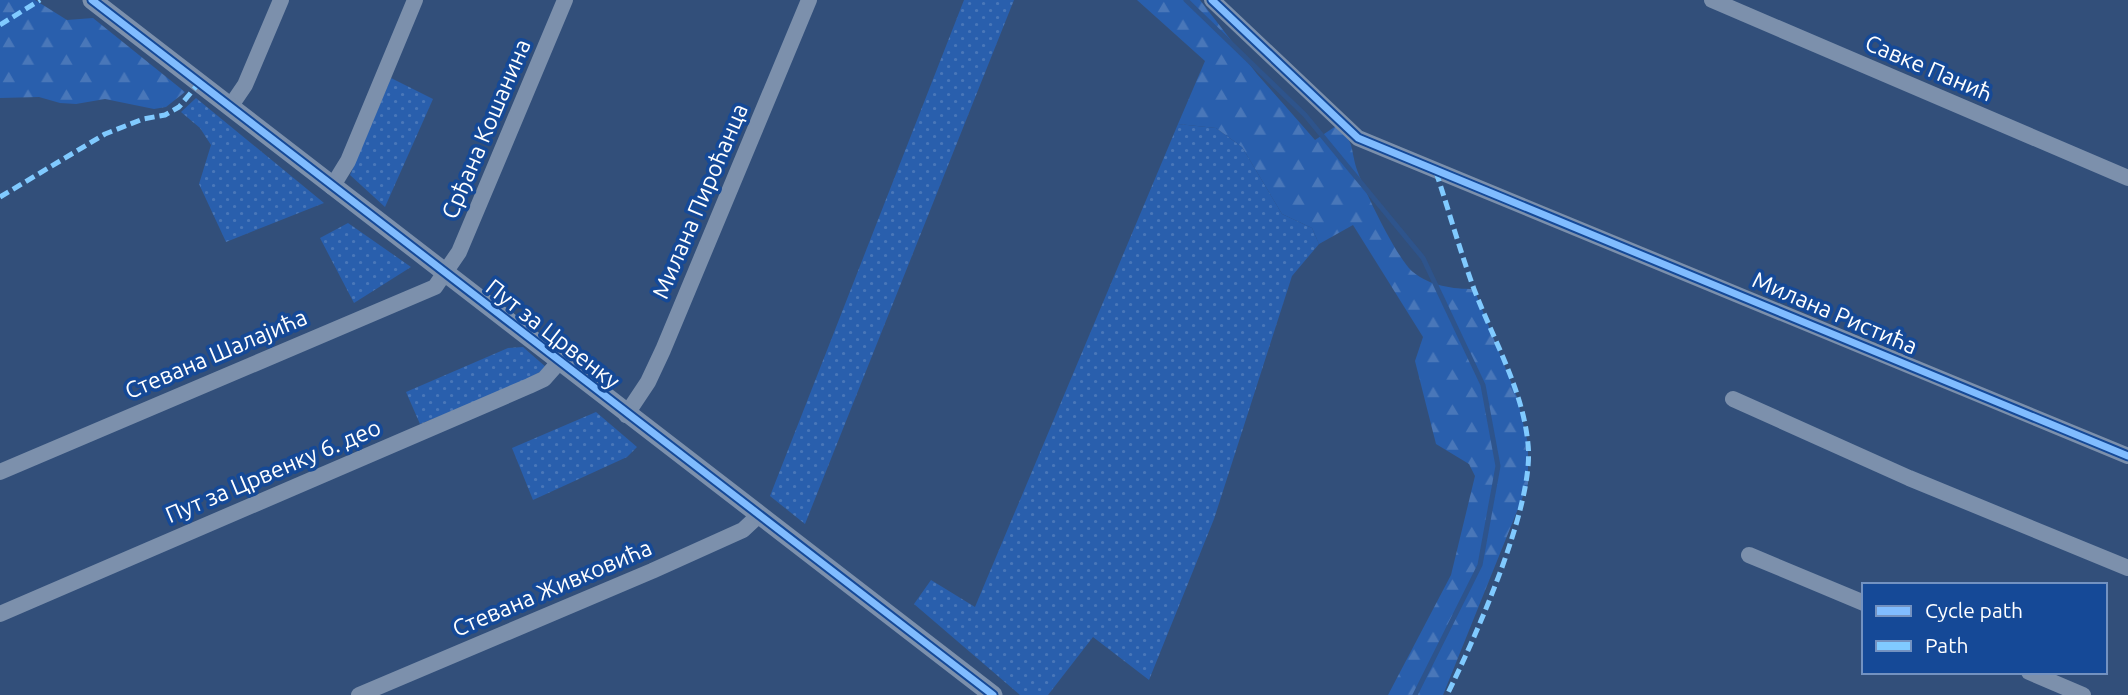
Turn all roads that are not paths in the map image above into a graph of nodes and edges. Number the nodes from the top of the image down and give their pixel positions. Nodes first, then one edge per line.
1 (92, 0) edge
2 (281, 0) edge
3 (415, 0) edge
4 (565, 0) edge
5 (809, 0) edge
6 (1212, 0) edge
7 (1712, 0) edge
8 (230, 107) junction
9 (2128, 178) edge
10 (332, 187) junction
11 (446, 274) junction
12 (559, 362) junction
13 (1733, 399) dead end
14 (626, 415) junction
15 (2128, 456) edge
16 (0, 471) edge
17 (758, 516) junction
18 (1749, 555) dead end
19 (2128, 568) edge
20 (1862, 602) edge
21 (0, 614) edge
22 (2034, 674) edge
23 (359, 695) edge
24 (993, 695) edge
25 (2083, 695) edge

1 - 8 street, Пут за Црвенку
2 - 8 street
3 - 10 street
4 - 11 street, Срђана Кошанина
5 - 14 street, Милана Пироћанца
6 - 15 street, Милана Ристића
7 - 9 street, Савке Панић
8 - 10 street, Пут за Црвенку
10 - 11 street, Пут за Црвенку
11 - 12 street, Пут за Црвенку
11 - 16 street, Стевана Шалајића
12 - 14 street, Пут за Црвенку
12 - 21 street, Пут за Црвенку 6. део
13 - 19 street
14 - 17 street, Пут за Црвенку
17 - 23 street, Стевана Живковића
17 - 24 street, Пут за Црвенку
18 - 20 street
22 - 25 street

